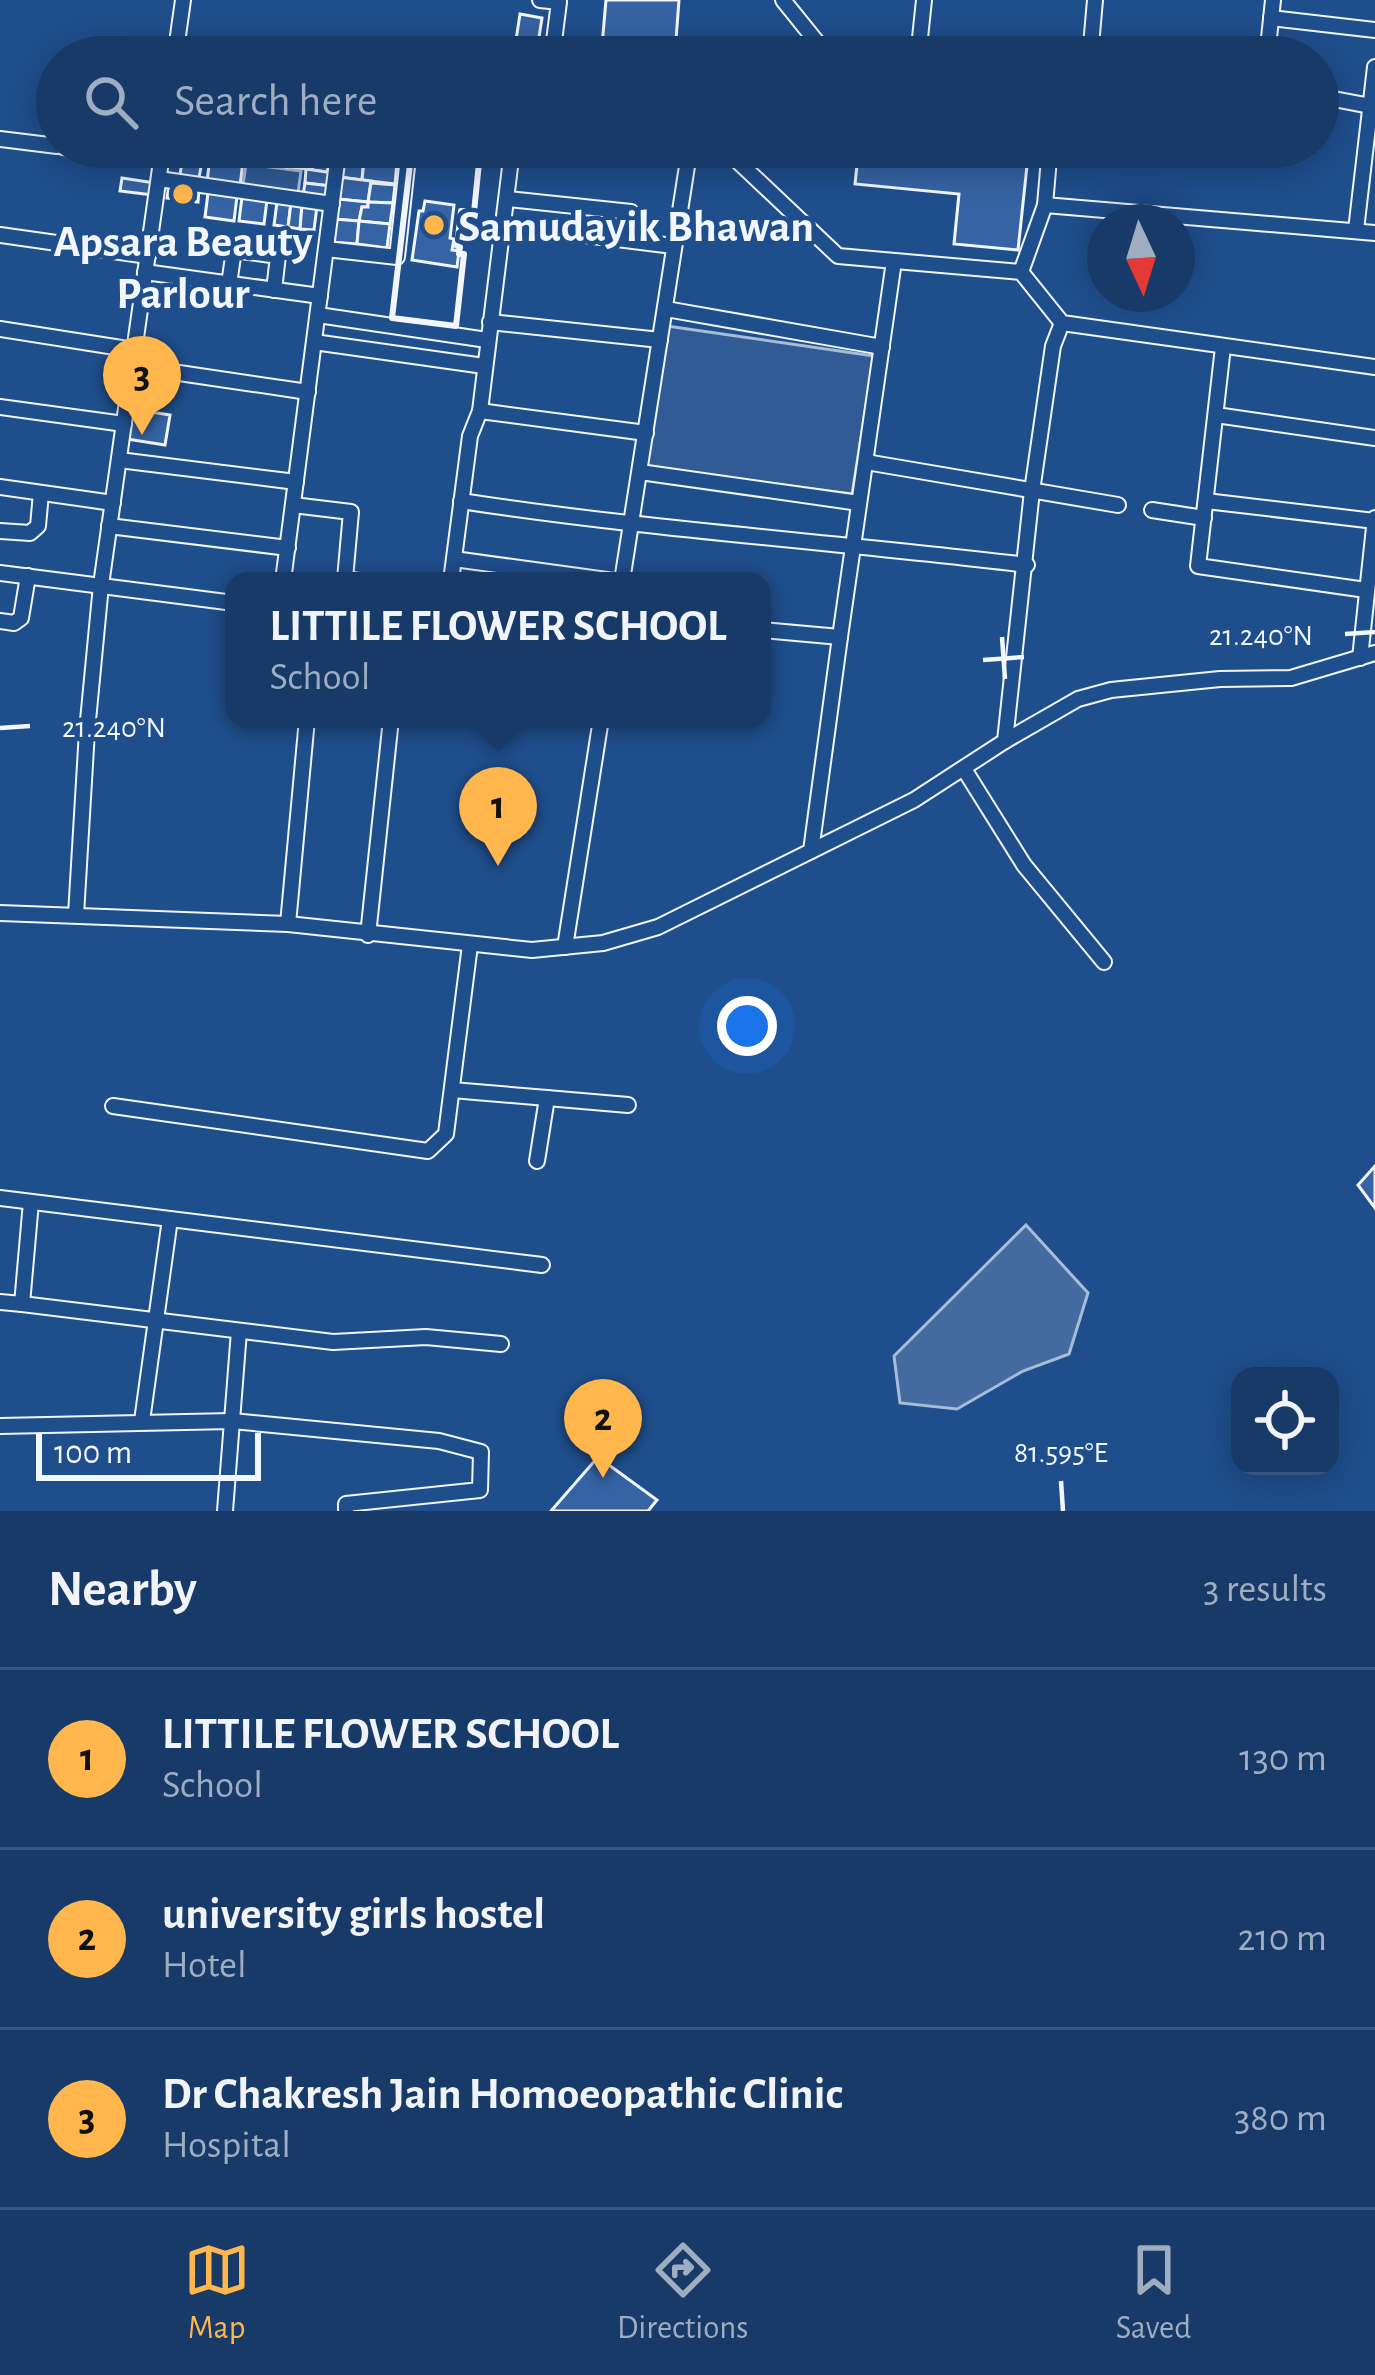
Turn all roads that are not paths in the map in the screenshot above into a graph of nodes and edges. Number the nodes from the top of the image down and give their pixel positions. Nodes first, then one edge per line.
1 (183, 0) edge
2 (540, 0) edge
3 (783, 0) edge
4 (924, 0) edge
5 (1095, 0) edge
6 (1273, 0) edge
7 (559, 1) edge
8 (1270, 18) junction
9 (1375, 30) edge
10 (178, 36) edge
11 (555, 36) edge
12 (812, 36) edge
13 (920, 36) edge
14 (1092, 36) edge
15 (1269, 36) edge
16 (1375, 67) edge
17 (1339, 100) edge
18 (1373, 107) edge
19 (0, 139) edge
20 (36, 144) edge
21 (160, 168) edge
22 (336, 168) edge
23 (405, 168) edge
24 (513, 168) edge
25 (690, 168) edge
26 (745, 168) edge
27 (1048, 168) edge
28 (158, 179) junction
29 (508, 199) junction
30 (332, 204) junction
31 (1045, 205) junction
32 (632, 212) dead end
33 (505, 225) junction
34 (1357, 230) junction
35 (1375, 232) edge
36 (0, 235) edge
37 (674, 246) junction
38 (326, 249) junction
39 (148, 256) junction
40 (894, 261) junction
41 (145, 272) junction
42 (1021, 272) junction
43 (229, 284) junction
44 (274, 290) junction
45 (320, 296) junction
46 (666, 309) junction
47 (318, 316) junction
48 (490, 322) junction
49 (1062, 323) junction
50 (0, 329) edge
51 (488, 340) junction
52 (660, 340) junction
53 (314, 342) junction
54 (1223, 346) junction
55 (882, 347) junction
56 (133, 358) junction
57 (484, 366) junction
58 (1375, 367) edge
59 (308, 392) junction
60 (0, 407) edge
61 (481, 411) junction
62 (1216, 416) junction
63 (124, 424) junction
64 (646, 433) junction
65 (1375, 438) edge
66 (119, 460) junction
67 (866, 462) junction
68 (640, 472) junction
69 (296, 482) junction
70 (0, 487) edge
71 (1032, 491) junction
72 (41, 493) junction
73 (461, 501) junction
74 (1206, 501) junction
75 (113, 503) junction
76 (859, 503) junction
77 (293, 505) junction
78 (1118, 505) dead end
79 (1151, 510) dead end
80 (1204, 518) junction
81 (1375, 520) edge
82 (630, 524) junction
83 (110, 526) junction
84 (0, 531) edge
85 (854, 544) junction
86 (288, 548) junction
87 (454, 559) junction
88 (1027, 565) junction
89 (0, 572) edge
90 (285, 572) edge
91 (346, 572) edge
92 (452, 572) edge
93 (551, 572) edge
94 (620, 572) edge
95 (28, 576) junction
96 (101, 585) junction
97 (1366, 590) junction
98 (225, 602) edge
99 (0, 621) edge
100 (771, 632) edge
101 (841, 637) junction
102 (1367, 656) edge
103 (306, 728) edge
104 (390, 728) edge
105 (600, 728) edge
106 (1005, 741) junction
107 (964, 769) junction
108 (811, 851) junction
109 (0, 913) edge
110 (76, 915) junction
111 (288, 924) junction
112 (368, 935) junction
113 (470, 945) junction
114 (565, 947) junction
115 (1104, 962) dead end
116 (452, 1090) junction
117 (547, 1098) junction
118 (628, 1105) dead end
119 (113, 1106) dead end
120 (537, 1161) dead end
121 (0, 1198) edge
122 (32, 1202) junction
123 (170, 1219) junction
124 (542, 1265) dead end
125 (0, 1302) edge
126 (22, 1304) junction
127 (154, 1323) junction
128 (239, 1331) junction
129 (501, 1344) dead end
130 (232, 1420) junction
131 (142, 1421) junction
132 (0, 1426) edge
133 (225, 1510) edge
134 (239, 1511) edge
135 (346, 1511) edge

1 - 10 street
2 - 7 street
3 - 12 street
4 - 13 street
5 - 14 street
6 - 8 street
7 - 11 street
8 - 9 street
8 - 15 street
16 - 18 street
17 - 18 street
18 - 34 street
19 - 20 street
21 - 28 street
22 - 30 street
23 - 38 street
24 - 29 street
25 - 37 street
26 - 40 street
27 - 31 street
28 - 30 street
28 - 39 street
29 - 32 street
29 - 33 street
30 - 38 street
31 - 34 street
31 - 42 street
33 - 37 street
33 - 48 street
34 - 35 street
36 - 39 street
37 - 46 street
38 - 45 street
39 - 41 street
40 - 42 street
40 - 55 street
41 - 43 street
41 - 56 street
42 - 49 street
43 - 44 street
43 - 44 street
44 - 45 street
45 - 47 street
46 - 52 street
46 - 55 street
47 - 51 street
47 - 53 street
48 - 51 street
48 - 52 street
49 - 54 street
49 - 71 street
50 - 56 street
51 - 57 street
52 - 64 street
53 - 57 street
53 - 59 street
54 - 58 street
54 - 62 street
55 - 67 street
56 - 59 street
56 - 63 street
57 - 61 street
59 - 69 street
60 - 63 street
61 - 64 street
61 - 73 street
62 - 65 street
62 - 74 street
63 - 66 street
64 - 68 street
66 - 69 street
66 - 75 street
67 - 71 street
67 - 76 street
68 - 76 street
68 - 82 street
69 - 77 street
70 - 72 street
71 - 78 street
71 - 88 street
72 - 75 street
72 - 84 street
73 - 82 street
73 - 87 street
74 - 80 street
74 - 81 street
75 - 83 street
76 - 85 street
77 - 86 street
77 - 91 street
79 - 80 street
80 - 97 street
81 - 97 street
82 - 85 street
82 - 94 street
83 - 86 street
83 - 96 street
85 - 88 street
85 - 101 street
86 - 90 street
87 - 92 street
87 - 93 street
88 - 106 street
89 - 95 street
95 - 96 street
95 - 99 street
96 - 98 street
96 - 110 street
97 - 102 street
100 - 101 street
101 - 108 street
102 - 106 street
103 - 111 street
104 - 112 street
105 - 114 street
106 - 107 street
107 - 108 street
107 - 115 street
108 - 114 street
109 - 110 street
110 - 111 street
111 - 112 street
112 - 113 street
113 - 114 street
113 - 116 street
116 - 117 street
116 - 119 street
117 - 118 street
117 - 120 street
121 - 122 street
122 - 123 street
122 - 126 street
123 - 124 street
123 - 127 street
125 - 126 street
126 - 127 street
127 - 128 street
127 - 131 street
128 - 129 street
128 - 130 street
130 - 131 street
130 - 133 street
130 - 135 street
131 - 132 street
133 - 134 street

